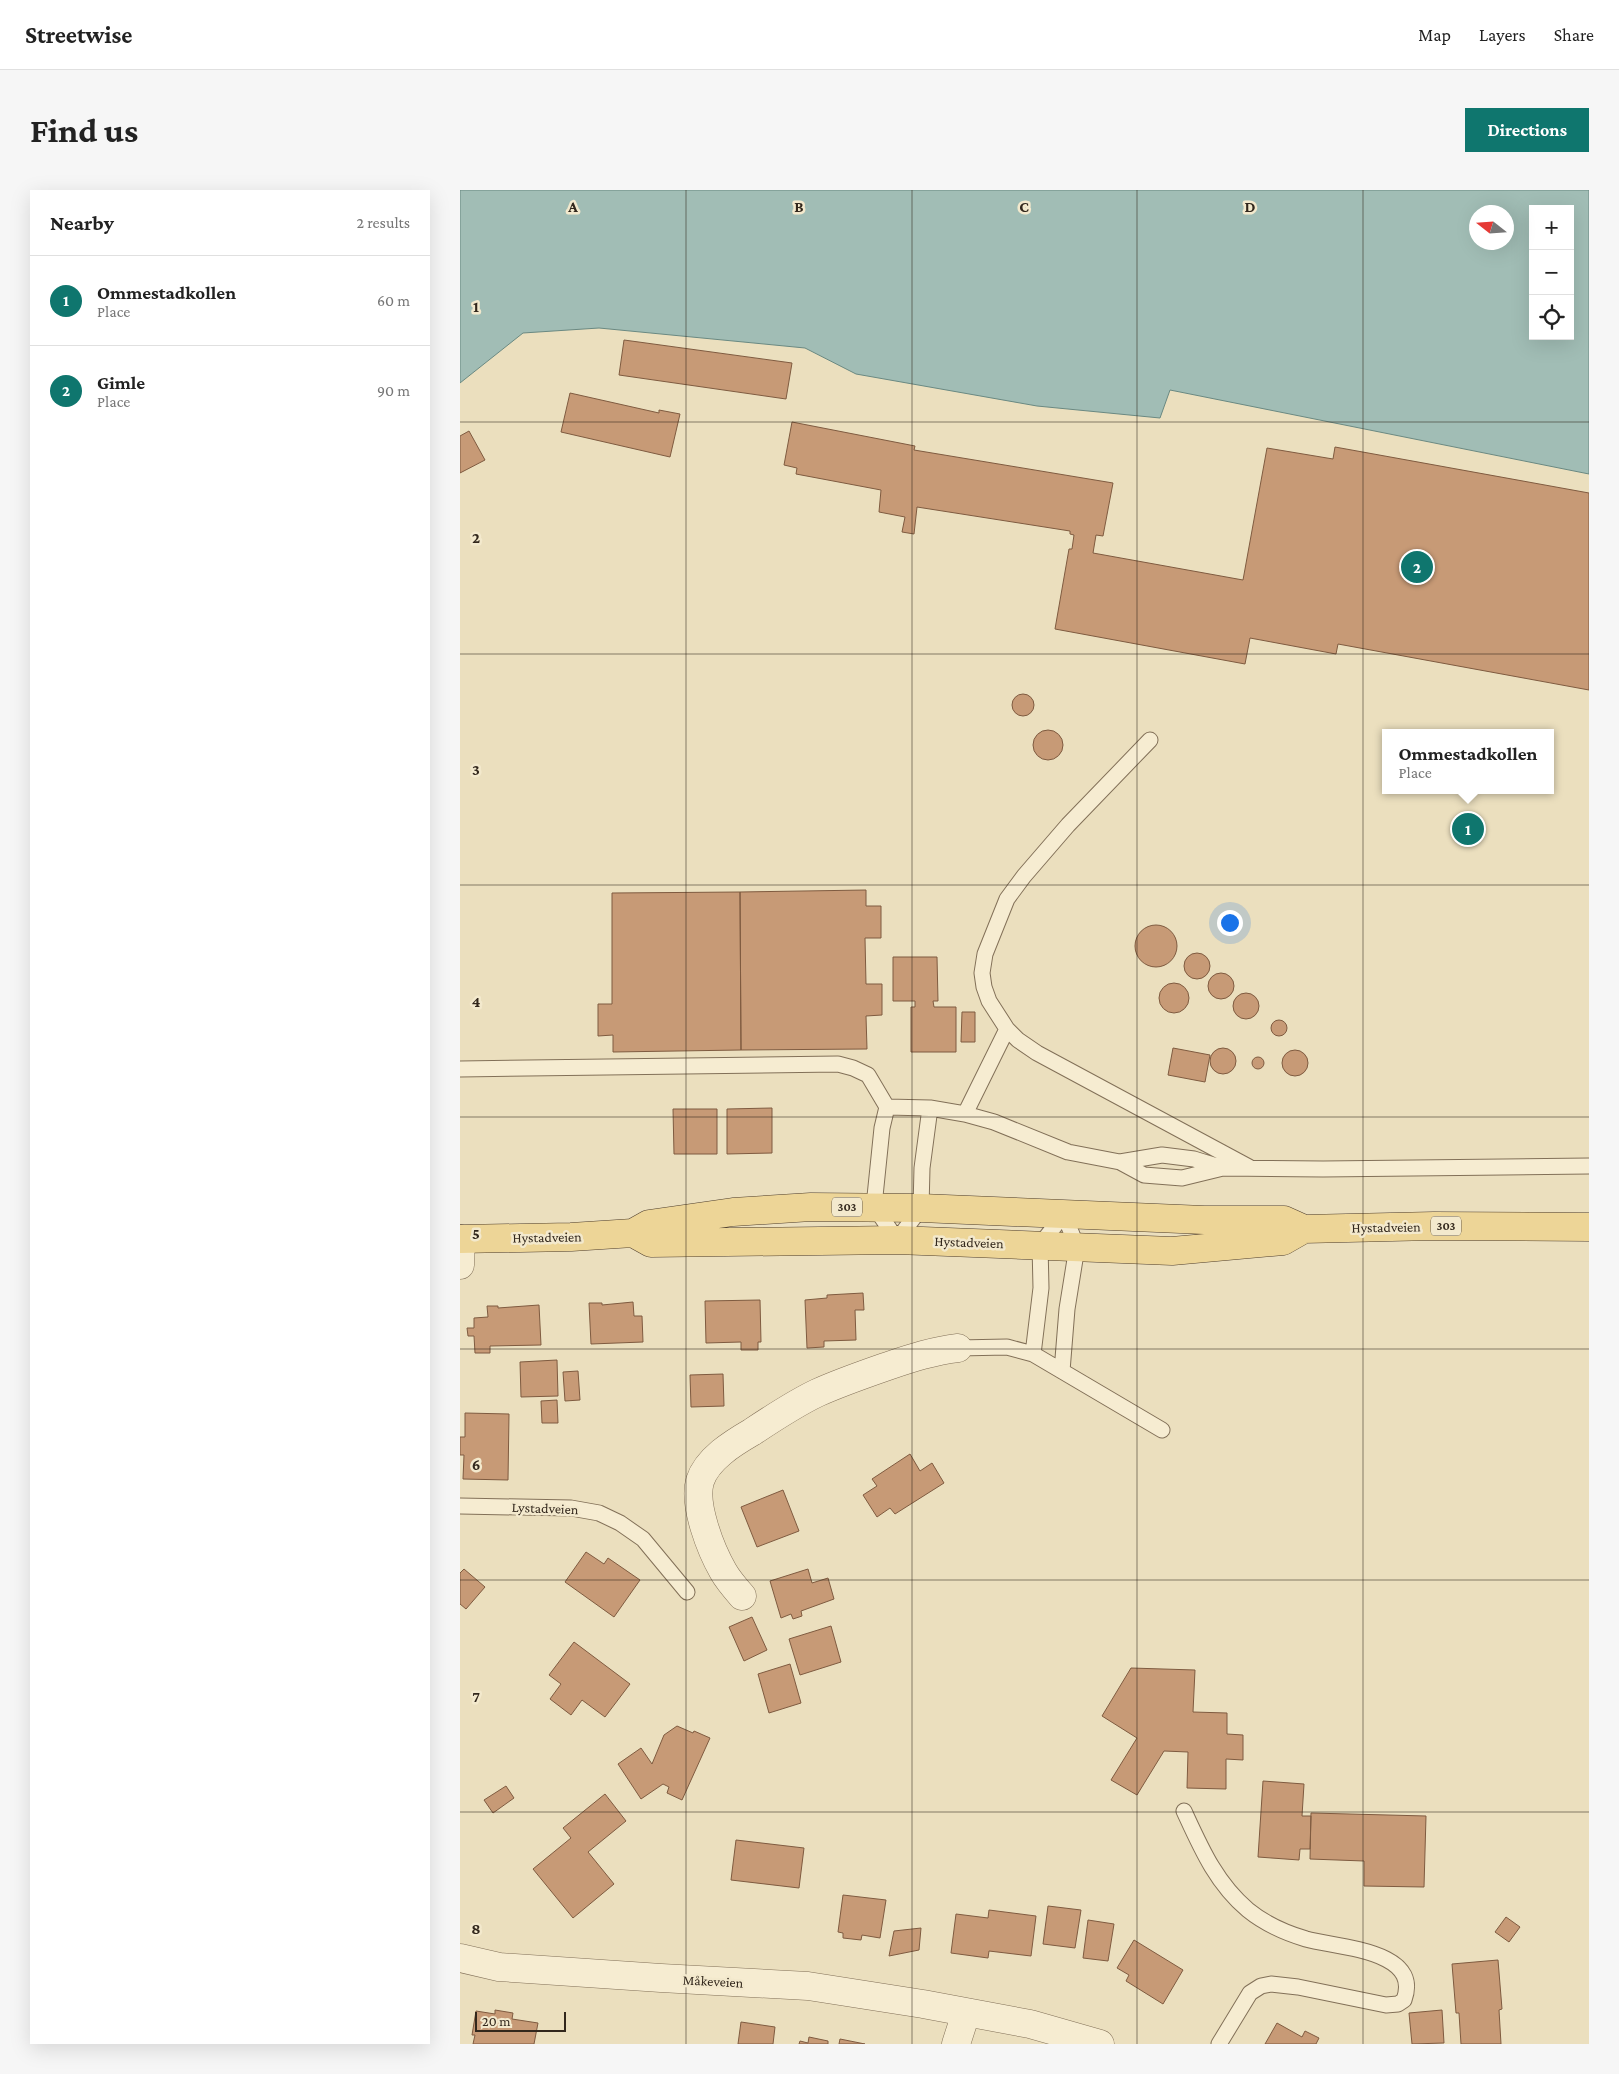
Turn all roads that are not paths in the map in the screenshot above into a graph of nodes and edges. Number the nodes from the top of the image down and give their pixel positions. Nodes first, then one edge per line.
1 (1150, 740) dead end
2 (1006, 1029) junction
3 (460, 1069) edge
4 (887, 1107) junction
5 (930, 1108) junction
6 (965, 1114) junction
7 (1120, 1162) junction
8 (1589, 1166) edge
9 (1223, 1168) junction
10 (1252, 1168) junction
11 (874, 1206) junction
12 (922, 1208) junction
13 (1064, 1214) junction
14 (1589, 1228) edge
15 (1304, 1229) junction
16 (633, 1234) junction
17 (897, 1240) junction
18 (1040, 1245) junction
19 (460, 1247) edge
20 (1077, 1247) junction
21 (958, 1348) joint
22 (1033, 1354) junction
23 (1062, 1371) junction
24 (1162, 1430) dead end
25 (460, 1506) edge
26 (687, 1592) dead end
27 (742, 1596) dead end
28 (1184, 1811) dead end
29 (460, 1958) edge
30 (966, 2013) junction
31 (956, 2044) edge
32 (1100, 2044) edge
33 (1219, 2044) edge

1 - 2 lane
2 - 6 lane
2 - 10 lane
3 - 4 lane
4 - 5 lane
4 - 11 lane
5 - 6 lane
5 - 12 lane
6 - 7 lane
7 - 9 lane
7 - 9 lane
8 - 10 lane
9 - 10 lane
11 - 12 main road, Hystadveien / 303
11 - 16 main road, Hystadveien / 303
11 - 17 lane
12 - 13 main road, Hystadveien / 303
12 - 17 lane
13 - 15 main road, Hystadveien / 303
13 - 18 lane
13 - 20 lane
14 - 15 main road, Hystadveien / 303
15 - 20 main road, Hystadveien / 303
16 - 17 main road, Hystadveien / 303
16 - 19 main road, Hystadveien / 303
17 - 18 main road, Hystadveien / 303
18 - 20 main road, Hystadveien / 303
18 - 22 lane
20 - 23 lane
21 - 22 lane
21 - 27 street
22 - 23 lane
23 - 24 lane
25 - 26 lane, Lystadveien
28 - 33 lane
29 - 30 street, Måkeveien
30 - 31 street
30 - 32 street, Måkeveien

